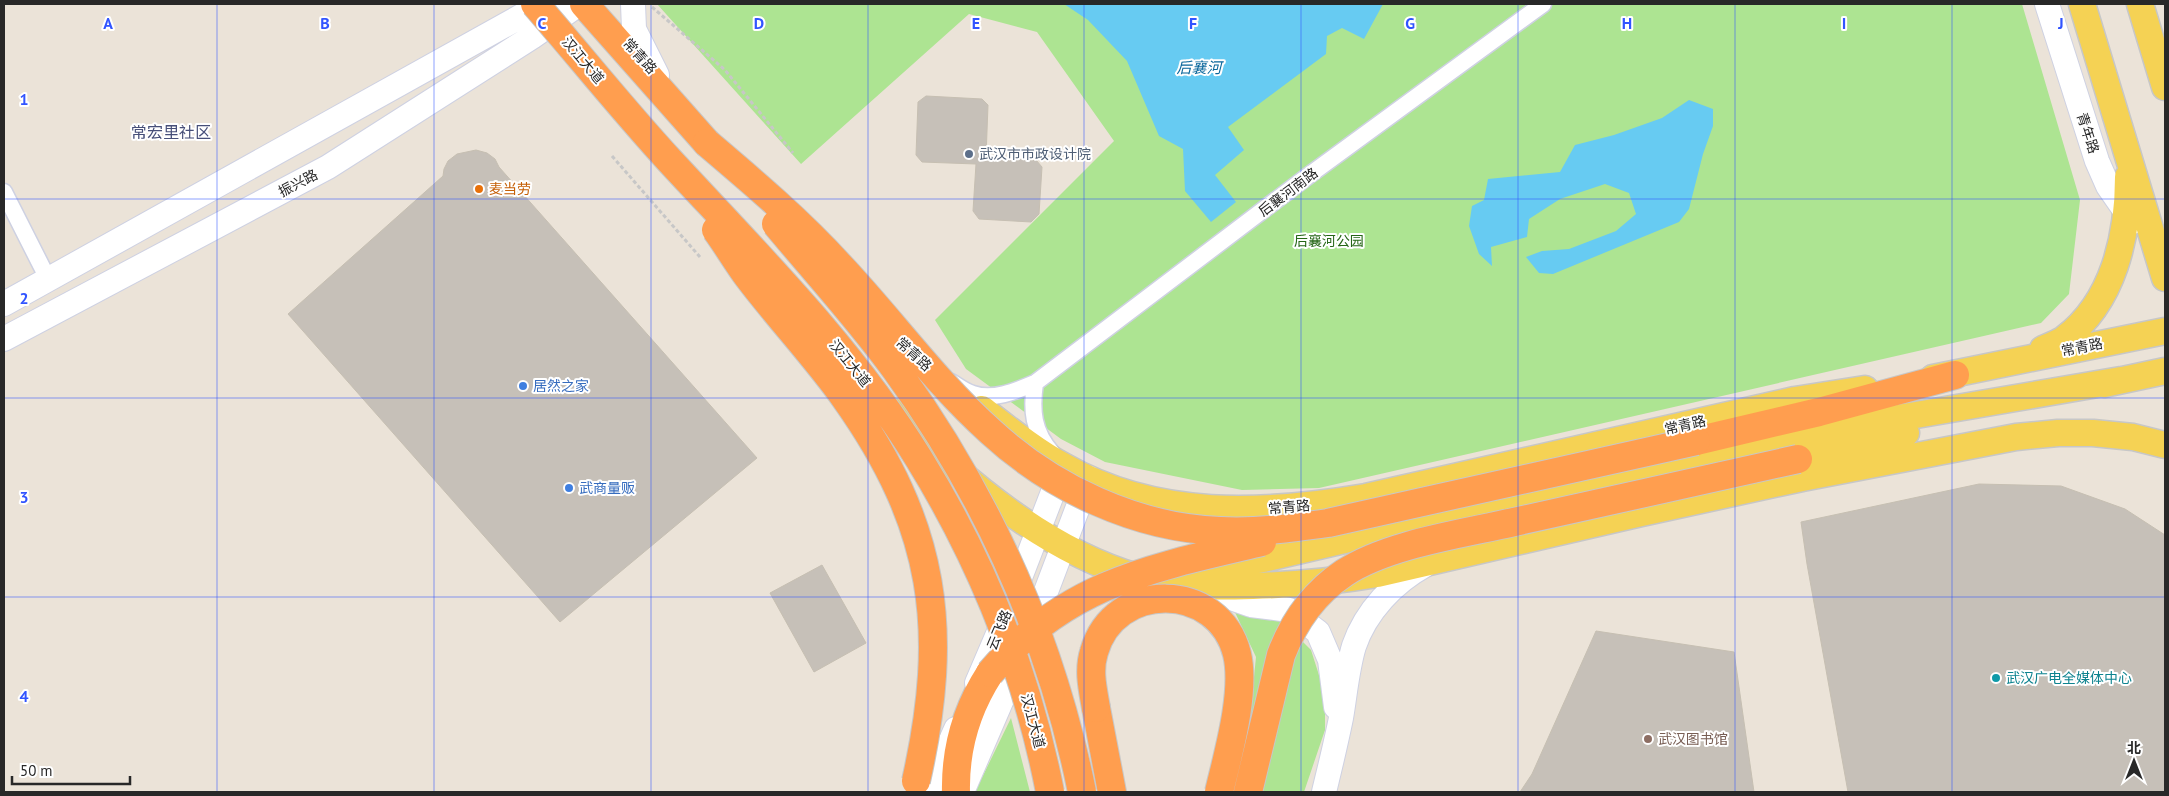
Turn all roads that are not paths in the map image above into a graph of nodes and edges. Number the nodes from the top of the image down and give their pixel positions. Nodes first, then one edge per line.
1 (579, 4) edge
2 (584, 4) edge
3 (594, 4) edge
4 (1543, 4) edge
5 (2048, 4) edge
6 (2082, 4) edge
7 (2140, 4) edge
8 (643, 5) edge
9 (536, 10) edge
10 (657, 75) junction
11 (2165, 87) edge
12 (707, 143) junction
13 (668, 158) junction
14 (2128, 159) junction
15 (4, 192) edge
16 (2126, 213) junction
17 (2156, 248) junction
18 (2165, 278) edge
19 (48, 279) junction
20 (4, 304) edge
21 (2165, 331) edge
22 (4, 339) edge
23 (913, 354) junction
24 (2020, 360) junction
25 (2165, 371) edge
26 (1955, 375) junction
27 (2121, 380) junction
28 (1035, 383) junction
29 (2165, 437) edge
30 (2165, 445) edge
31 (1839, 450) junction
32 (1063, 466) junction
33 (1800, 469) junction
34 (1089, 478) junction
35 (1328, 523) junction
36 (1038, 531) junction
37 (1062, 546) junction
38 (1434, 561) junction
39 (1138, 577) junction
40 (1201, 588) junction
41 (1281, 655) junction
42 (1339, 729) junction
43 (913, 792) edge
44 (928, 792) edge
45 (956, 792) edge
46 (962, 792) edge
47 (1050, 792) edge
48 (1082, 792) edge
49 (1112, 792) edge
50 (1219, 792) edge
51 (1248, 792) edge
52 (1266, 792) edge
53 (1324, 792) edge

1 - 9 street, 振兴路
2 - 12 highway
3 - 10 main road, 常青路
4 - 28 street, 后襄河南路
5 - 16 street, 青年路
6 - 14 main road, 青年路
7 - 11 main road
8 - 10 street
9 - 13 highway, 汉江大道, bridge
9 - 19 street, 振兴路
9 - 22 street, 振兴路
9 - 36 main road
10 - 23 main road, 常青路
12 - 35 highway, bridge
12 - 48 highway, bridge
13 - 43 highway, bridge
13 - 47 highway, 汉江大道, bridge
14 - 16 main road
14 - 17 main road, 青年路
15 - 19 street
16 - 17 street, 青年路
16 - 24 main road
17 - 18 main road, 青年路
19 - 20 street, 振兴路
21 - 24 main road, 常青路
23 - 28 street, 后襄河南路
23 - 32 main road, 常青路
24 - 26 main road, 常青路
25 - 27 main road
26 - 34 main road, 常青路
26 - 35 highway, bridge
27 - 31 main road
27 - 39 main road
28 - 32 street
29 - 31 main road
30 - 33 main road
31 - 33 main road
32 - 34 main road, 常青路
32 - 36 street, 云飞路
33 - 38 main road
33 - 41 highway, bridge
34 - 37 street
35 - 45 highway, bridge
36 - 37 main road
36 - 44 street, 云飞路
37 - 39 main road
37 - 46 street
38 - 40 main road
38 - 42 street
39 - 40 main road
40 - 42 street
41 - 51 highway, bridge
41 - 52 highway, bridge
42 - 53 street
49 - 50 highway, bridge

